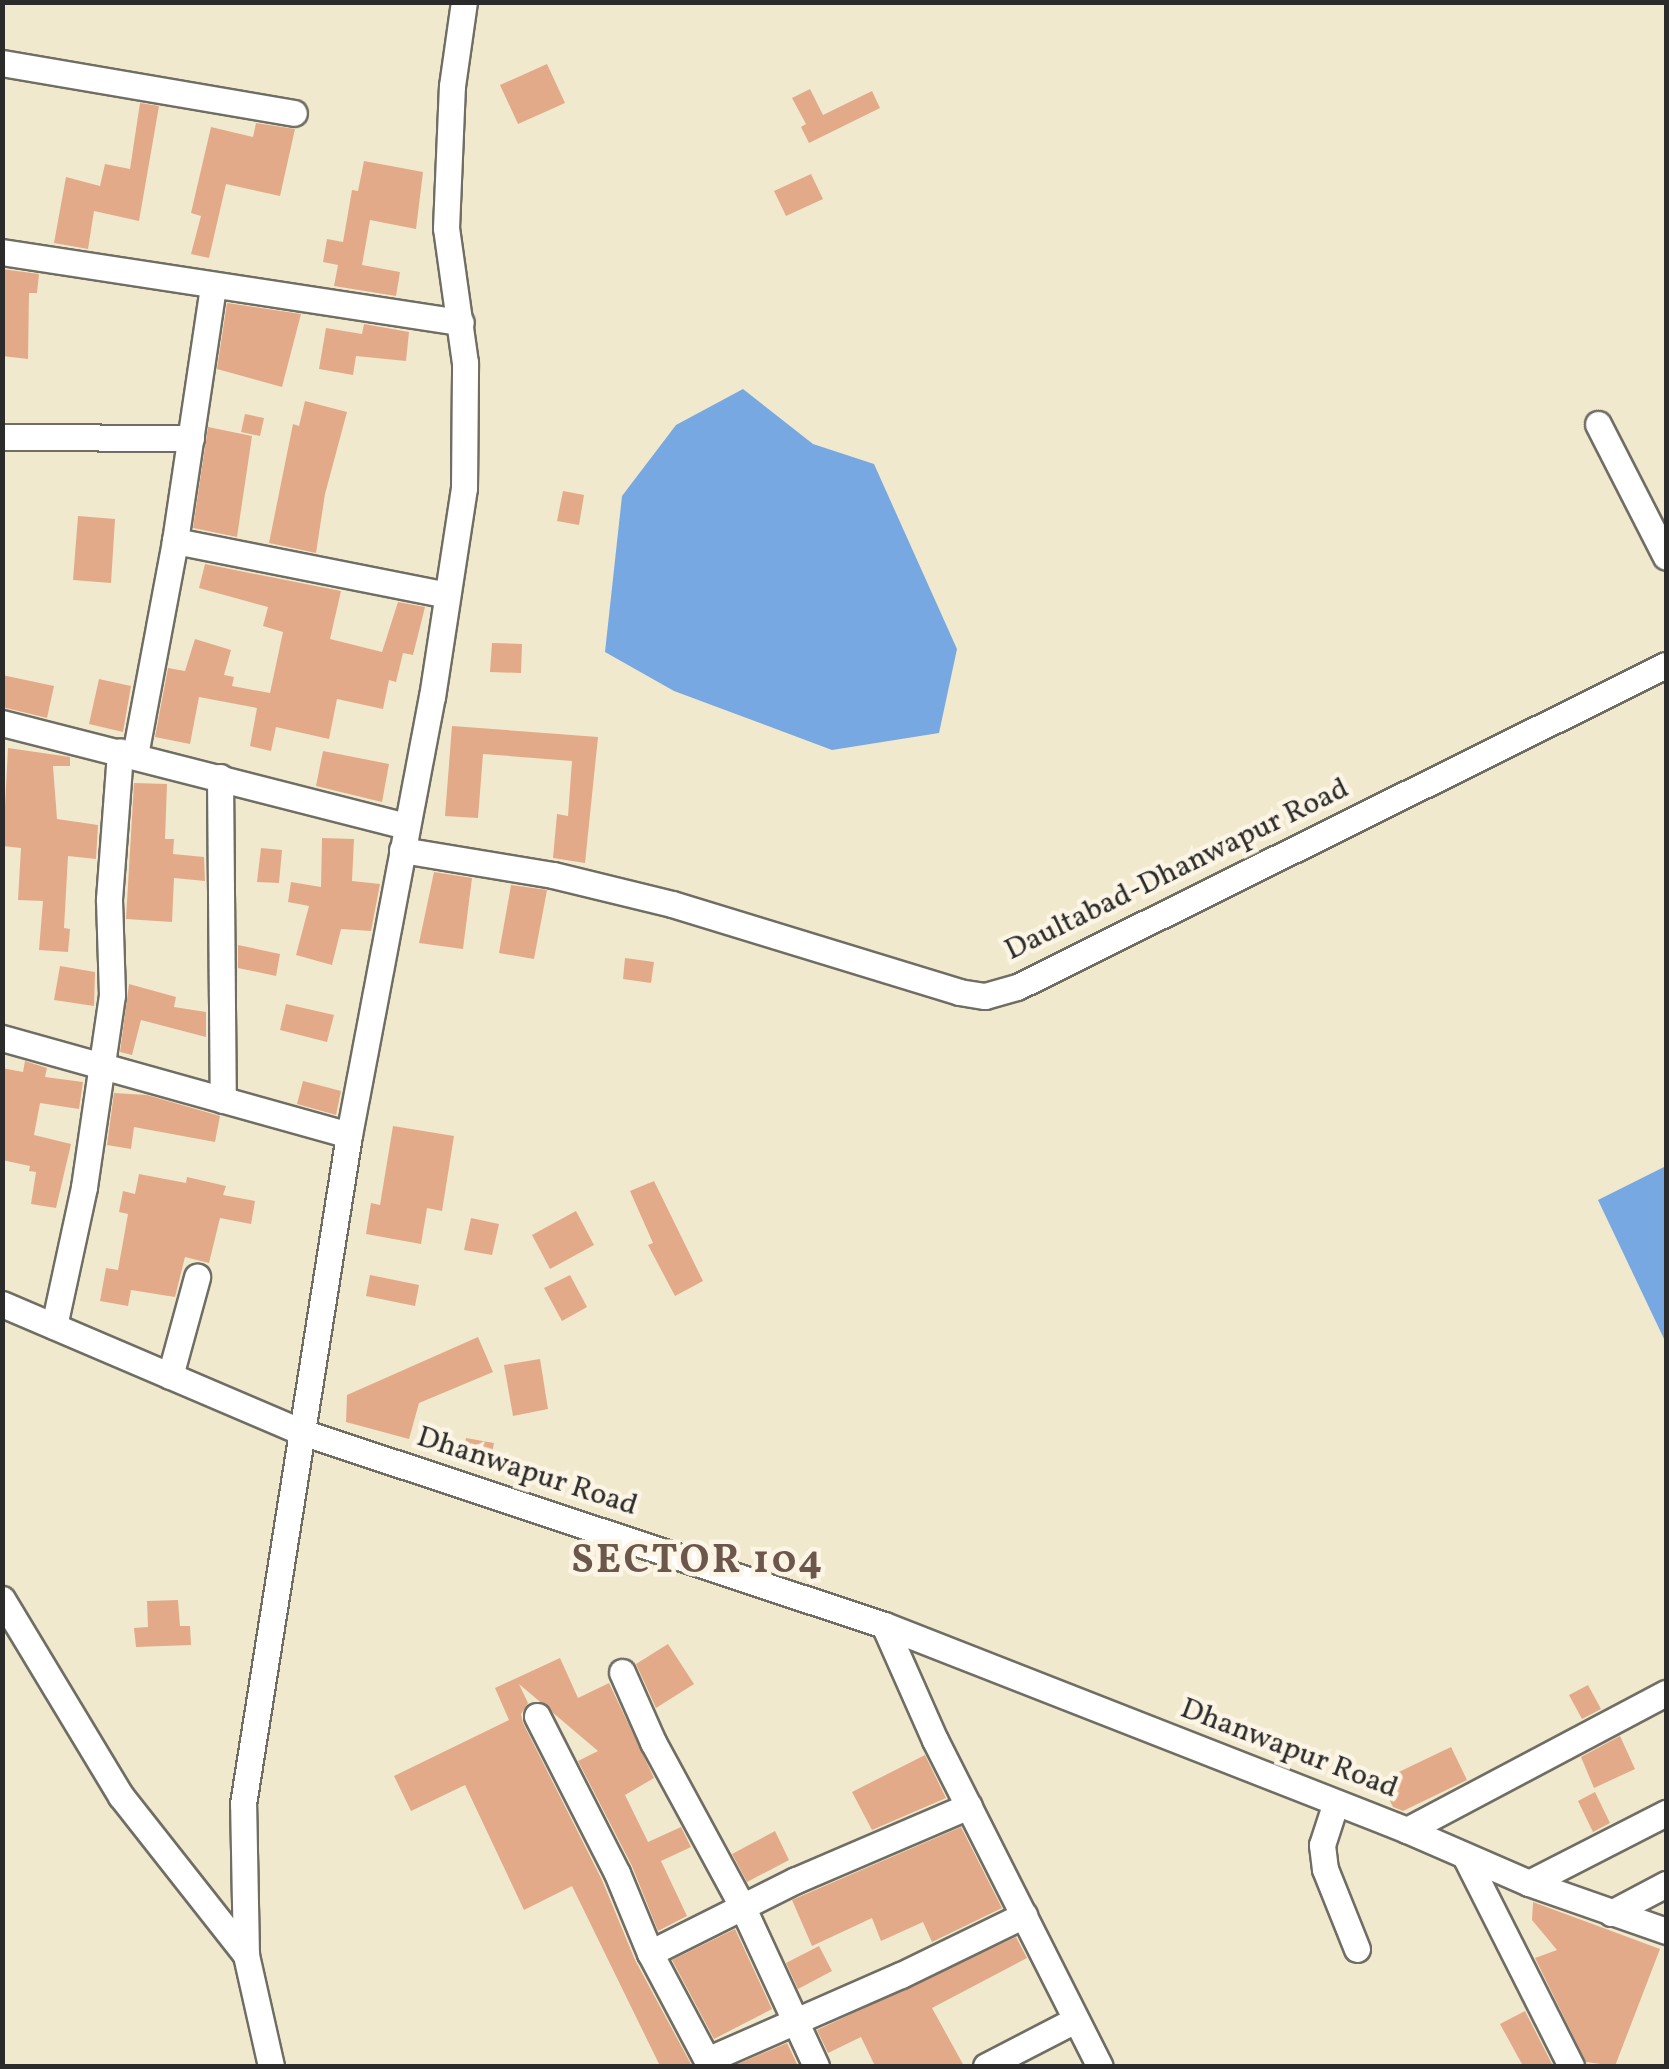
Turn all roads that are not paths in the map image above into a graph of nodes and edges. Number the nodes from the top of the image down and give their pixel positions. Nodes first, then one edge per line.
1 (464, 2) edge
2 (2, 63) edge
3 (294, 113) dead end
4 (2, 252) edge
5 (213, 286) junction
6 (461, 322) junction
7 (1598, 424) dead end
8 (191, 438) junction
9 (3, 440) edge
10 (175, 541) junction
11 (1666, 557) edge
12 (447, 596) junction
13 (1666, 665) edge
14 (2, 723) edge
15 (128, 752) junction
16 (220, 777) junction
17 (404, 838) junction
18 (2, 1038) edge
19 (102, 1068) junction
20 (223, 1100) junction
21 (349, 1135) junction
22 (196, 1276) dead end
23 (2, 1304) edge
24 (54, 1326) junction
25 (170, 1376) junction
26 (302, 1432) junction
27 (2, 1599) edge
28 (884, 1625) junction
29 (622, 1672) dead end
30 (1666, 1693) edge
31 (537, 1716) dead end
32 (1335, 1805) junction
33 (969, 1806) junction
34 (1666, 1813) edge
35 (1407, 1830) junction
36 (1466, 1858) junction
37 (1529, 1883) junction
38 (1666, 1884) edge
39 (743, 1908) junction
40 (1611, 1912) junction
41 (1024, 1915) junction
42 (1666, 1931) edge
43 (1356, 1949) dead end
44 (650, 1953) junction
45 (246, 1956) junction
46 (794, 2020) junction
47 (1075, 2020) junction
48 (709, 2063) edge
49 (271, 2066) edge
50 (816, 2066) edge
51 (986, 2066) edge
52 (1100, 2066) edge
53 (1570, 2066) edge

1 - 6 street
2 - 3 street
4 - 5 street
5 - 6 street
5 - 8 street
6 - 12 street
7 - 11 street
8 - 9 street
8 - 10 street
10 - 12 street
10 - 15 street
12 - 17 street
13 - 17 street, Daultabad-Dhanwapur Road
14 - 15 street, Daultabad-Dhanwapur Road
15 - 16 street, Daultabad-Dhanwapur Road
15 - 19 street
16 - 17 street, Daultabad-Dhanwapur Road
16 - 20 street
17 - 21 street
18 - 19 street
19 - 20 street
19 - 24 street
20 - 21 street
21 - 26 street
22 - 25 street
23 - 24 street, Dhanwapur Road
24 - 25 street, Dhanwapur Road
25 - 26 street, Dhanwapur Road
26 - 28 street, Dhanwapur Road
26 - 45 street
27 - 45 street
28 - 32 street, Dhanwapur Road
28 - 33 street
29 - 39 street
30 - 35 street
31 - 44 street
32 - 35 street, Dhanwapur Road
32 - 43 street
33 - 39 street
33 - 41 street
34 - 37 street
35 - 36 street, Dhanwapur Road
36 - 37 street, Dhanwapur Road
36 - 53 street
37 - 40 street, Dhanwapur Road
38 - 40 street
39 - 44 street
39 - 46 street
40 - 42 street, Dhanwapur Road
41 - 46 street
41 - 47 street
44 - 48 street
45 - 49 street
46 - 48 street
46 - 50 street
47 - 51 street
47 - 52 street

